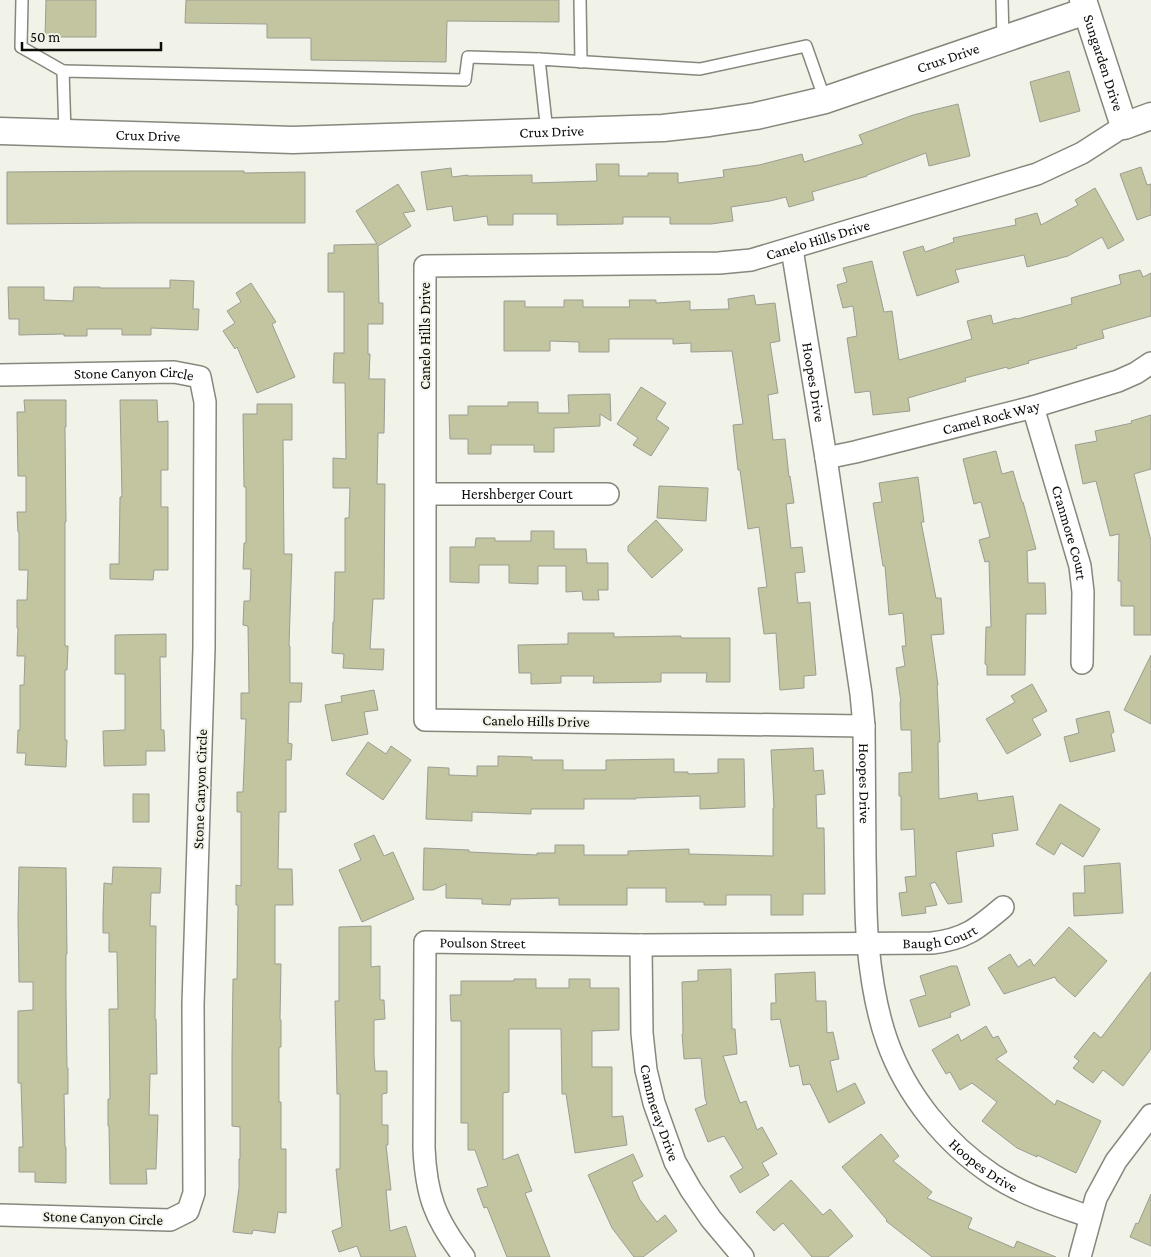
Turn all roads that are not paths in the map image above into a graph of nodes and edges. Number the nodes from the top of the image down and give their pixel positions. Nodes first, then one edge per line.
1 (22, 0) edge
2 (580, 0) edge
3 (1002, 0) edge
4 (1085, 6) edge
5 (1004, 39) junction
6 (539, 60) junction
7 (581, 62) junction
8 (63, 71) junction
9 (825, 100) junction
10 (1151, 116) edge
11 (1124, 126) junction
12 (0, 131) edge
13 (547, 132) junction
14 (65, 133) junction
15 (792, 249) junction
16 (1151, 363) edge
17 (0, 375) edge
18 (1033, 407) junction
19 (826, 458) junction
20 (426, 494) junction
21 (608, 494) dead end
22 (1082, 662) dead end
23 (864, 726) junction
24 (1003, 907) dead end
25 (868, 944) junction
26 (641, 945) junction
27 (1151, 1116) edge
28 (0, 1215) edge
29 (1090, 1217) junction
30 (464, 1257) edge
31 (743, 1257) edge
32 (1080, 1257) edge

1 - 8 lane
2 - 7 lane
3 - 5 lane
4 - 5 street, Crux Drive
4 - 11 street, Sungarden Drive
5 - 9 street, Crux Drive
6 - 7 lane
6 - 8 lane
6 - 13 lane
7 - 9 lane
8 - 14 lane
9 - 13 street, Crux Drive
10 - 11 street, Canelo Hills Drive
11 - 15 street, Canelo Hills Drive
12 - 14 street, Crux Drive
13 - 14 street, Crux Drive
15 - 19 street, Hoopes Drive
15 - 20 street, Canelo Hills Drive
16 - 18 street, Camel Rock Way
17 - 28 street, Stone Canyon Circle
18 - 19 street, Camel Rock Way
18 - 22 street, Cranmore Court
19 - 23 street, Hoopes Drive
20 - 21 street, Hershberger Court
20 - 23 street, Canelo Hills Drive
23 - 25 street, Hoopes Drive
24 - 25 street, Baugh Court
25 - 26 street, Poulson Street
25 - 29 street, Hoopes Drive
26 - 30 street, Poulson Street
26 - 31 street, Cammeray Drive
27 - 29 street
29 - 32 street

